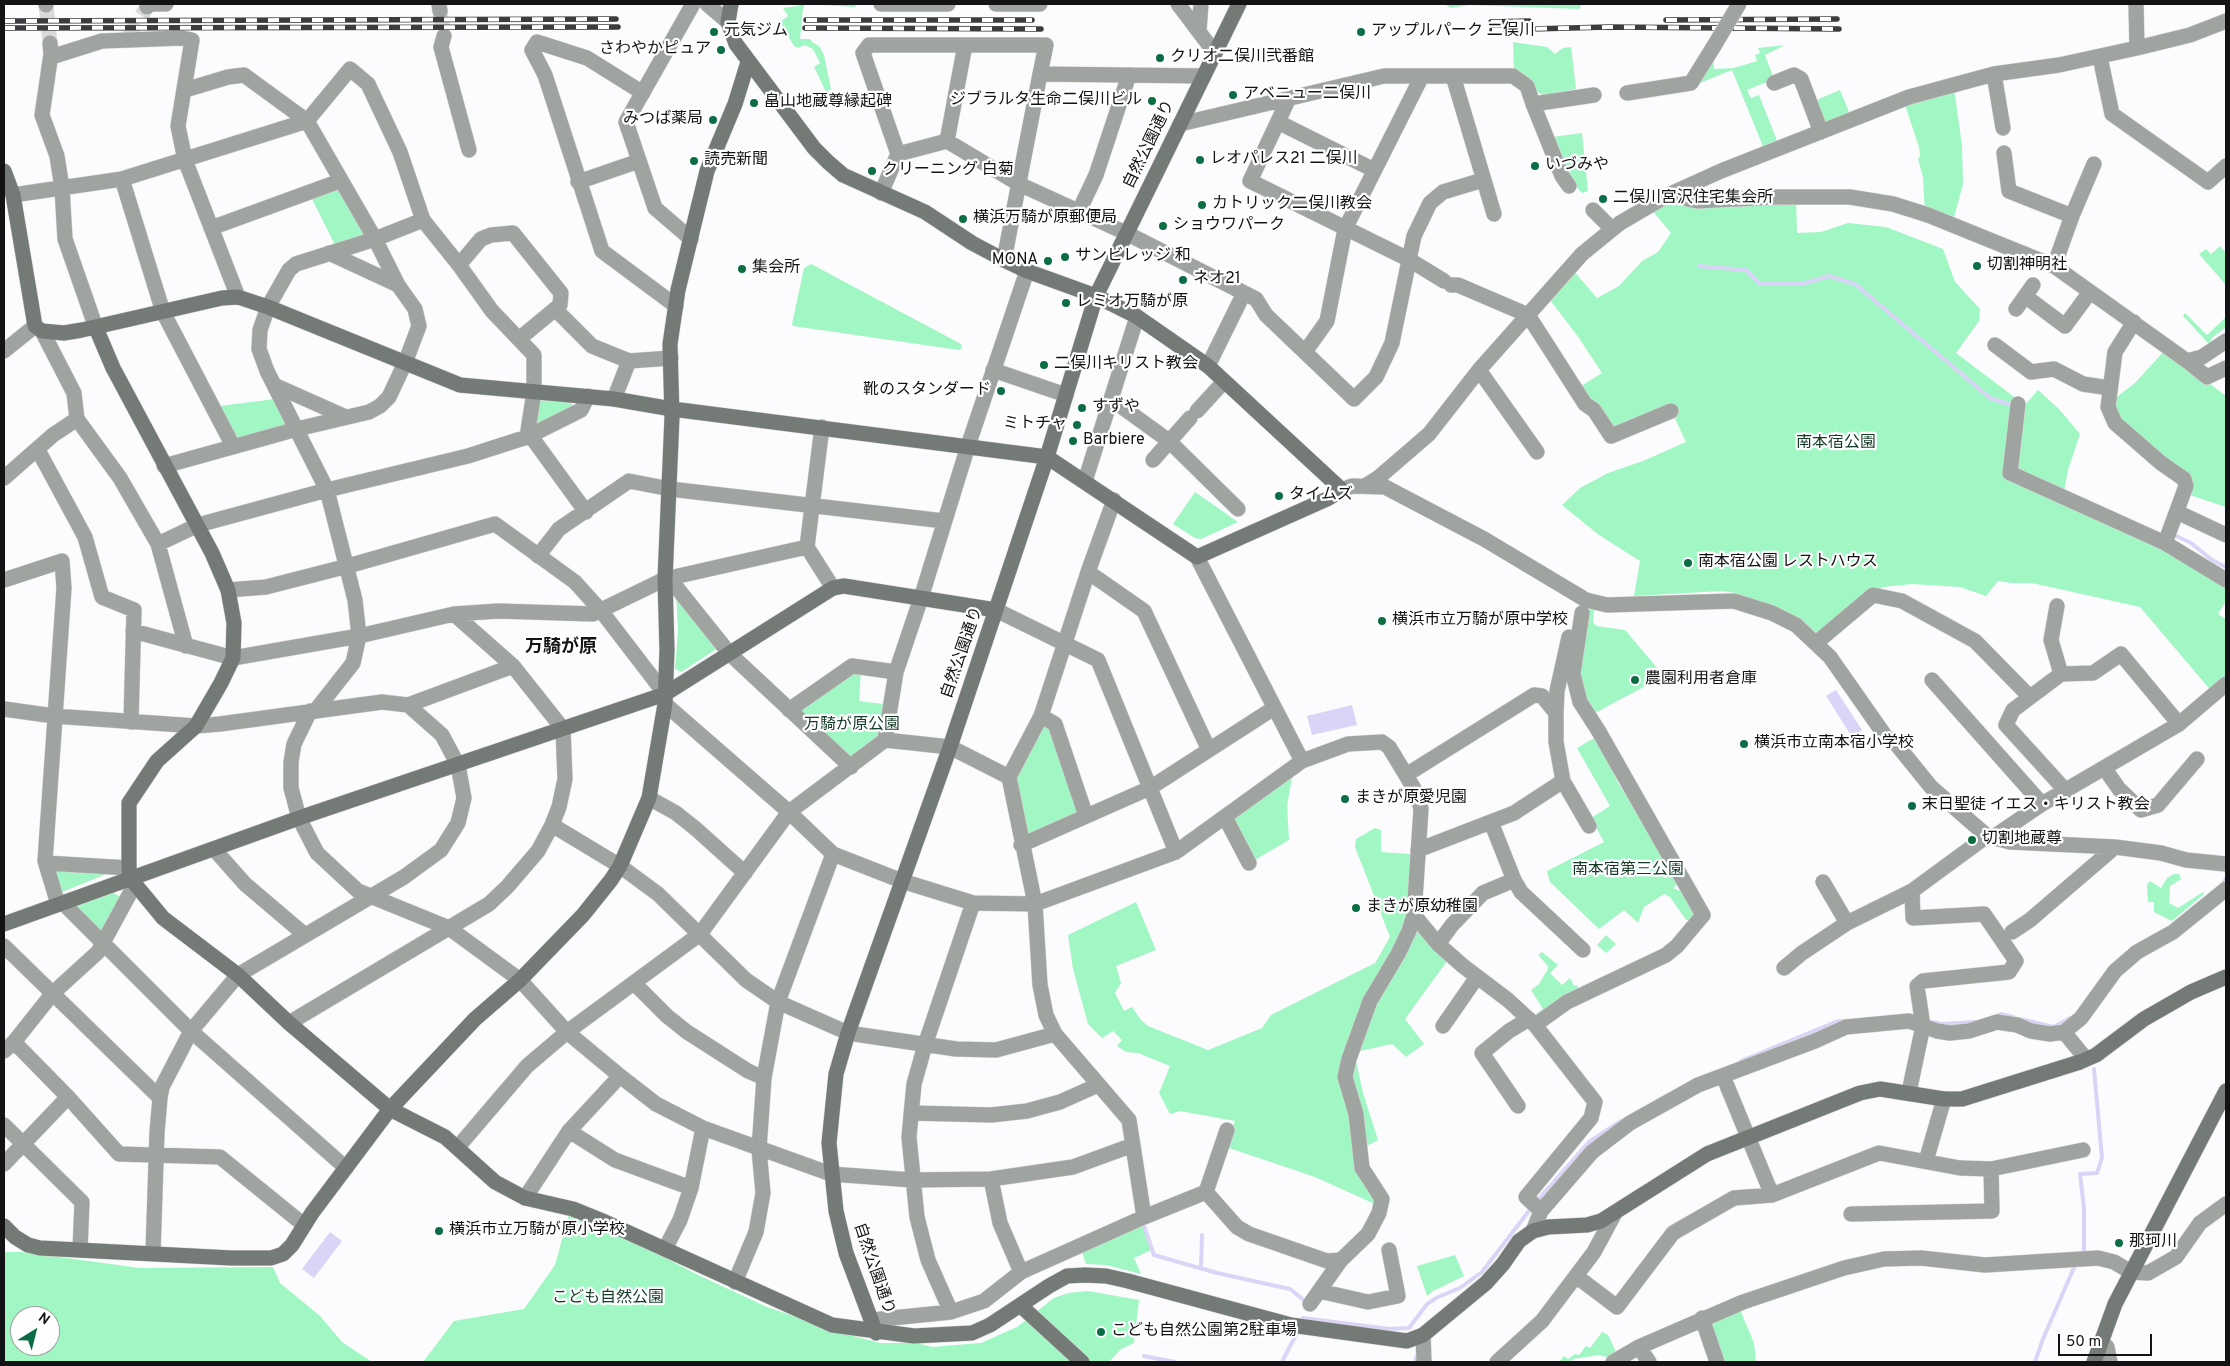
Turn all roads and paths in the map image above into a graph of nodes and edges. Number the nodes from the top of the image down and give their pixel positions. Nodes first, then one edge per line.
1 (166, 4) edge
2 (693, 4) edge
3 (707, 4) edge
4 (731, 4) edge
5 (881, 4) edge
6 (948, 4) edge
7 (996, 4) edge
8 (1040, 4) edge
9 (1178, 4) edge
10 (1202, 4) edge
11 (1239, 4) edge
12 (1739, 4) edge
13 (2136, 4) edge
14 (147, 5) edge
15 (2226, 21) edge
16 (728, 22) junction
17 (1199, 31) junction
18 (444, 36) tunnel mouth
19 (965, 45) junction
20 (2137, 48) junction
21 (1215, 53) junction
22 (2100, 57) junction
23 (748, 62) junction
24 (1040, 74) junction
25 (1994, 74) junction
26 (1129, 75) junction
27 (1204, 76) junction
28 (1422, 76) junction
29 (1453, 76) junction
30 (1774, 83) dead end
31 (185, 90) junction
32 (643, 93) junction
33 (1628, 93) dead end
34 (1594, 95) dead end
35 (1289, 98) junction
36 (1533, 104) junction
37 (307, 121) junction
38 (1278, 122) junction
39 (1180, 124) junction
40 (2003, 128) dead end
41 (1821, 132) junction
42 (947, 141) junction
43 (469, 150) dead end
44 (2004, 153) dead end
45 (898, 154) junction
46 (185, 160) junction
47 (639, 161) junction
48 (2094, 164) dead end
49 (2226, 166) edge
50 (1374, 170) junction
51 (4, 171) edge
52 (122, 179) junction
53 (1483, 180) junction
54 (340, 181) junction
55 (578, 182) junction
56 (1019, 184) junction
57 (1569, 186) dead end
58 (62, 188) junction
59 (881, 194) junction
60 (13, 195) junction
61 (1668, 195) junction
62 (1593, 210) dead end
63 (1079, 211) junction
64 (1494, 214) dead end
65 (2072, 216) junction
66 (423, 220) junction
67 (211, 228) junction
68 (1345, 229) junction
69 (1612, 229) junction
70 (1126, 233) junction
71 (375, 239) junction
72 (691, 239) junction
73 (329, 254) junction
74 (1408, 259) junction
75 (1004, 260) junction
76 (459, 265) junction
77 (2054, 266) junction
78 (1026, 271) junction
79 (398, 285) junction
80 (2090, 292) junction
81 (1244, 293) junction
82 (1096, 296) junction
83 (238, 297) junction
84 (676, 306) junction
85 (268, 308) junction
86 (555, 309) junction
87 (2016, 309) dead end
88 (163, 312) junction
89 (1528, 315) junction
90 (1137, 317) junction
91 (2134, 322) junction
92 (39, 328) junction
93 (96, 328) junction
94 (519, 339) junction
95 (2226, 341) edge
96 (1995, 346) dead end
97 (4, 351) edge
98 (1305, 352) junction
99 (671, 358) junction
100 (629, 361) junction
101 (2188, 361) junction
102 (405, 363) junction
103 (1208, 366) junction
104 (2226, 368) edge
105 (993, 370) junction
106 (1479, 370) junction
107 (274, 385) junction
108 (1220, 387) dead end
109 (2110, 388) junction
110 (534, 392) junction
111 (1066, 395) junction
112 (588, 396) junction
113 (614, 399) junction
114 (1111, 399) junction
115 (2018, 404) dead end
116 (672, 409) junction
117 (1671, 411) dead end
118 (346, 417) junction
119 (77, 419) junction
120 (822, 427) junction
121 (297, 429) junction
122 (528, 436) junction
123 (1169, 441) junction
124 (233, 446) junction
125 (968, 446) junction
126 (38, 450) junction
127 (1536, 452) dead end
128 (1047, 457) junction
129 (1153, 460) dead end
130 (164, 466) junction
131 (4, 478) edge
132 (1085, 481) junction
133 (1365, 486) junction
134 (670, 489) junction
135 (327, 490) junction
136 (1342, 490) junction
137 (1114, 500) junction
138 (812, 507) junction
139 (1238, 509) dead end
140 (586, 512) junction
141 (2177, 512) junction
142 (944, 521) junction
143 (198, 525) junction
144 (2226, 535) edge
145 (2165, 543) junction
146 (158, 544) junction
147 (807, 547) junction
148 (538, 556) junction
149 (1197, 556) junction
150 (348, 566) junction
151 (1088, 572) junction
152 (667, 579) junction
153 (4, 580) edge
154 (2226, 580) edge
155 (833, 588) junction
156 (228, 590) junction
157 (921, 598) junction
158 (1584, 606) junction
159 (2057, 606) dead end
160 (996, 610) junction
161 (602, 612) junction
162 (454, 614) junction
163 (133, 631) junction
164 (360, 636) junction
165 (1066, 643) junction
166 (1816, 643) junction
167 (186, 646) junction
168 (729, 653) junction
169 (233, 658) junction
170 (513, 666) junction
171 (896, 672) junction
172 (2061, 674) junction
173 (1932, 680) dead end
174 (2226, 684) edge
175 (2030, 697) junction
176 (665, 699) junction
177 (408, 705) junction
178 (1274, 708) junction
179 (4, 709) edge
180 (313, 710) junction
181 (789, 710) junction
182 (1556, 713) junction
183 (54, 716) junction
184 (1041, 716) junction
185 (131, 722) junction
186 (2179, 724) junction
187 (196, 726) junction
188 (563, 729) junction
189 (885, 740) junction
190 (950, 747) junction
191 (1209, 750) junction
192 (2197, 759) dead end
193 (1302, 761) junction
194 (458, 765) junction
195 (851, 767) junction
196 (2105, 769) junction
197 (1406, 775) junction
198 (1009, 777) junction
199 (1563, 781) junction
200 (1150, 788) junction
201 (2066, 790) junction
202 (649, 798) junction
203 (2042, 804) junction
204 (789, 812) junction
205 (1086, 816) junction
206 (1225, 817) junction
207 (298, 818) junction
208 (1491, 822) junction
209 (552, 825) junction
210 (1589, 826) dead end
211 (1989, 837) junction
212 (1022, 845) junction
213 (2115, 847) junction
214 (214, 849) junction
215 (1418, 850) junction
216 (1176, 852) junction
217 (833, 854) junction
218 (46, 863) junction
219 (1249, 863) dead end
220 (2226, 864) edge
221 (620, 866) junction
222 (745, 873) junction
223 (131, 877) junction
224 (1514, 880) junction
225 (902, 881) junction
226 (1822, 882) dead end
227 (2226, 889) edge
228 (1912, 891) junction
229 (370, 896) junction
230 (60, 903) junction
231 (973, 903) junction
232 (1035, 904) junction
233 (1414, 915) junction
234 (1848, 923) junction
235 (4, 924) edge
236 (449, 928) junction
237 (2012, 932) dead end
238 (700, 934) junction
239 (305, 935) junction
240 (104, 944) junction
241 (1438, 944) junction
242 (4, 946) edge
243 (1583, 950) dead end
244 (1784, 968) dead end
245 (238, 975) junction
246 (1477, 977) junction
247 (2226, 977) edge
248 (520, 980) junction
249 (634, 983) junction
250 (53, 993) junction
251 (778, 1002) junction
252 (1922, 1018) junction
253 (1532, 1022) junction
254 (289, 1023) junction
255 (1443, 1026) dead end
256 (191, 1031) junction
257 (567, 1032) junction
258 (2064, 1032) junction
259 (848, 1033) junction
260 (1055, 1034) junction
261 (925, 1045) junction
262 (9, 1047) edge
263 (2086, 1059) junction
264 (620, 1076) junction
265 (1723, 1076) junction
266 (764, 1078) junction
267 (1098, 1085) junction
268 (2226, 1091) edge
269 (1909, 1092) junction
270 (68, 1097) junction
271 (160, 1098) junction
272 (1944, 1099) junction
273 (1518, 1106) dead end
274 (390, 1109) junction
275 (911, 1113) junction
276 (4, 1125) edge
277 (703, 1128) junction
278 (1228, 1130) dead end
279 (569, 1131) junction
280 (1748, 1137) junction
281 (24, 1144) junction
282 (1133, 1145) junction
283 (458, 1147) junction
284 (759, 1149) junction
285 (2083, 1150) dead end
286 (156, 1155) junction
287 (1926, 1161) junction
288 (4, 1164) edge
289 (346, 1168) junction
290 (1991, 1169) junction
291 (831, 1174) junction
292 (991, 1179) junction
293 (912, 1180) junction
294 (691, 1188) junction
295 (1206, 1192) junction
296 (1772, 1195) junction
297 (525, 1198) junction
298 (2226, 1204) edge
299 (1536, 1206) junction
300 (1615, 1213) junction
301 (1851, 1214) dead end
302 (1144, 1217) junction
303 (304, 1225) junction
304 (4, 1226) edge
305 (1533, 1231) junction
306 (9, 1238) edge
307 (665, 1249) junction
308 (80, 1250) junction
309 (1389, 1250) dead end
310 (153, 1253) junction
311 (1341, 1260) junction
312 (1021, 1272) junction
313 (2131, 1272) junction
314 (1576, 1276) junction
315 (734, 1282) junction
316 (1021, 1306) junction
317 (950, 1312) junction
318 (1702, 1318) junction
319 (874, 1326) junction
320 (1423, 1335) junction
321 (2101, 1342) junction
322 (1639, 1347) junction
323 (1082, 1362) edge
324 (1424, 1362) edge
325 (1497, 1362) edge
326 (1614, 1362) edge
327 (1649, 1362) edge
328 (1717, 1362) edge
329 (2094, 1362) edge
330 (2110, 1362) edge

1 - 14 street
2 - 32 street
3 - 16 street
4 - 16 street
5 - 6 street
7 - 8 street
9 - 17 street
10 - 17 street
11 - 21 street, 自然公園通り
12 - 33 street, bridge
13 - 20 street
15 - 20 street
16 - 23 street
17 - 21 street
18 - 43 street
19 - 24 street
19 - 42 street
19 - 45 street
20 - 22 street
21 - 27 street, 自然公園通り
22 - 25 street
22 - 49 street
23 - 59 street
23 - 72 street
24 - 26 street
24 - 56 street
25 - 40 street
25 - 41 street
26 - 27 street
26 - 63 street
27 - 39 street, 自然公園通り
28 - 29 street
28 - 35 street
28 - 50 street
29 - 36 street
29 - 53 street
30 - 41 street
31 - 37 street
31 - 46 street
31 - 58 street
32 - 47 street
32 - 55 street
34 - 36 street
35 - 38 street
35 - 39 street
36 - 57 street
37 - 46 street
37 - 54 street
37 - 66 street
38 - 50 street
38 - 68 street
39 - 70 street, 自然公園通り
41 - 61 street
42 - 45 street
42 - 56 street
44 - 65 street
45 - 59 street
46 - 52 street
46 - 67 street
47 - 55 street
47 - 72 street
48 - 65 street
50 - 68 street
51 - 60 street
52 - 58 street
52 - 88 street
53 - 64 street
53 - 74 street
54 - 67 street
54 - 71 street
55 - 84 street
56 - 63 street
56 - 75 street
58 - 60 street
58 - 93 street
59 - 75 street
60 - 92 street
61 - 69 street
61 - 77 street
62 - 69 street
63 - 70 street
65 - 77 street
66 - 71 street
66 - 76 street
67 - 83 street
68 - 74 street
68 - 98 street
69 - 89 street
70 - 81 street
70 - 82 street, 自然公園通り
71 - 73 street
71 - 79 street
72 - 84 street
73 - 79 street
73 - 85 street
74 - 89 street
74 - 98 street
75 - 78 street
76 - 86 street
76 - 94 street
77 - 80 street
78 - 82 street
78 - 105 street
79 - 102 street
80 - 87 street
80 - 91 street
81 - 98 street
81 - 103 street
82 - 90 street
82 - 111 street, 自然公園通り
83 - 85 street
83 - 88 street
84 - 99 street
85 - 102 street
85 - 107 street
86 - 94 street
86 - 100 street
88 - 93 street
88 - 124 street
89 - 106 street
89 - 117 street
90 - 103 street
90 - 114 street
91 - 101 street
91 - 109 street
92 - 93 street
92 - 97 street
92 - 119 street
93 - 130 street
94 - 110 street
95 - 101 street
96 - 109 street
99 - 100 street
99 - 116 street
100 - 113 street
101 - 104 street
102 - 110 street
102 - 118 street
103 - 136 street
105 - 111 street
105 - 125 street
106 - 127 street
106 - 133 street
107 - 118 street
107 - 121 street
108 - 123 street
109 - 141 street
110 - 112 street
110 - 122 street
111 - 128 street, 自然公園通り
112 - 113 street
112 - 122 street
113 - 116 street
114 - 123 street
114 - 132 street
115 - 145 street
116 - 120 street
116 - 134 street
118 - 121 street
119 - 126 street
119 - 146 street
120 - 125 street
120 - 138 street
121 - 124 street
121 - 135 street
122 - 135 street
122 - 140 street
123 - 129 street
123 - 139 street
124 - 130 street
125 - 128 street
125 - 142 street
126 - 131 street
126 - 163 street
128 - 132 street
128 - 160 street, 自然公園通り
130 - 143 street
132 - 137 street
133 - 136 street
133 - 158 street
134 - 138 street
134 - 140 street
134 - 152 street
135 - 143 street
135 - 150 street
136 - 149 street
137 - 149 street
137 - 151 street
138 - 142 street
138 - 147 street
140 - 148 street
141 - 144 street
141 - 145 street
142 - 157 street
143 - 146 street
143 - 156 street
145 - 154 street
146 - 167 street
147 - 152 street
147 - 155 street
148 - 150 street
148 - 161 street
149 - 178 street
150 - 156 street
150 - 164 street
151 - 165 street
151 - 191 street
152 - 161 street
152 - 168 street
152 - 176 street
153 - 183 street
155 - 157 street
155 - 168 street
156 - 169 street
157 - 160 street
157 - 171 street
158 - 166 street
158 - 182 street
158 - 253 street
159 - 172 street
160 - 165 street
160 - 190 street, 自然公園通り
161 - 162 street
161 - 176 street
162 - 164 street
162 - 170 street
163 - 167 street
163 - 185 street
164 - 169 street
164 - 180 street
165 - 184 street
165 - 200 street
166 - 175 street
166 - 211 street
167 - 169 street
168 - 176 street
168 - 181 street
169 - 187 street
170 - 177 street
170 - 188 street
171 - 181 street
171 - 189 street
172 - 175 street
172 - 186 street
173 - 203 street
174 - 186 street
175 - 201 street
176 - 188 street
176 - 202 street
176 - 204 street
177 - 180 street
177 - 194 street
178 - 191 street
178 - 193 street
179 - 183 street
180 - 187 street
180 - 207 street
181 - 195 street
182 - 197 street
182 - 199 street
183 - 185 street
183 - 218 street
184 - 198 street
184 - 205 street
185 - 187 street
186 - 196 street
187 - 223 street
188 - 194 street
188 - 209 street
189 - 190 street
189 - 195 street
190 - 198 street
190 - 225 street, 自然公園通り
191 - 200 street
192 - 196 street
193 - 197 street
193 - 206 street
194 - 207 street
194 - 229 street
195 - 204 street
196 - 201 street
197 - 215 street
198 - 212 street
199 - 208 street
199 - 210 street
200 - 205 street
200 - 216 street
201 - 203 street
202 - 221 street
202 - 222 street
203 - 211 street
204 - 217 street
204 - 222 street
205 - 212 street
206 - 216 street
206 - 219 street
207 - 214 street
207 - 229 street
208 - 215 street
208 - 224 street
209 - 221 street
209 - 236 street
211 - 213 street
211 - 228 street
212 - 232 street
213 - 220 street
213 - 237 street
214 - 223 street
214 - 239 street
215 - 233 street
216 - 232 street
217 - 225 street
217 - 251 street
218 - 223 street
218 - 230 street
221 - 238 street
221 - 248 street
222 - 238 street
223 - 230 street
223 - 240 street
223 - 245 street
224 - 241 street
224 - 243 street
225 - 231 street
225 - 259 street, 自然公園通り
226 - 234 street
227 - 258 street
228 - 234 street
228 - 252 street
229 - 236 street
229 - 239 street
230 - 235 street
230 - 240 street
231 - 232 street
231 - 261 street
232 - 260 street
233 - 241 street
233 - 311 street
234 - 244 street
236 - 248 street
236 - 254 street
238 - 249 street
238 - 251 street
239 - 245 street
240 - 250 street
240 - 256 street
241 - 246 street
242 - 250 street
245 - 254 street
245 - 256 street
246 - 253 street
246 - 255 street
247 - 263 street
248 - 257 street
248 - 274 street
249 - 257 street
249 - 266 street
250 - 262 street
250 - 271 street
251 - 259 street
251 - 266 street
252 - 258 street
252 - 265 street
252 - 269 street
253 - 273 street
253 - 299 street
254 - 274 street
256 - 271 street
256 - 289 street
257 - 264 street
257 - 283 street
258 - 263 street
259 - 261 street
259 - 291 street, 自然公園通り
260 - 261 street
260 - 267 street
261 - 275 street
262 - 270 street
263 - 272 street
264 - 277 street
264 - 279 street
265 - 280 street
265 - 299 street
266 - 284 street
267 - 275 street
267 - 282 street
268 - 313 street
269 - 272 street
269 - 280 street
270 - 281 street
270 - 286 street
271 - 286 street
272 - 287 street
274 - 283 street
274 - 289 street
275 - 293 street
276 - 281 street
277 - 284 street
277 - 294 street
278 - 295 street
279 - 294 street
279 - 297 street
280 - 296 street
280 - 300 street
281 - 288 street
281 - 308 street
282 - 292 street
282 - 302 street
283 - 297 street
284 - 291 street
284 - 315 street
285 - 290 street
286 - 303 street
286 - 310 street
287 - 290 street
287 - 296 street
289 - 303 street
290 - 301 street
291 - 293 street
291 - 319 street, 自然公園通り
292 - 293 street
292 - 312 street
293 - 317 street
294 - 307 street
295 - 302 street
295 - 311 street
296 - 314 street
297 - 307 street
298 - 313 street
299 - 305 street
300 - 305 street
300 - 314 street
302 - 312 street
303 - 310 street
304 - 306 street
305 - 320 street
306 - 308 street
307 - 315 street
308 - 310 street
309 - 311 street
312 - 317 street
313 - 318 street
313 - 321 street
314 - 325 street
315 - 319 street
316 - 319 street
316 - 320 street
316 - 323 street
317 - 319 street
318 - 322 street
318 - 328 street
320 - 324 street
321 - 329 street
321 - 330 street
322 - 326 street
322 - 327 street

